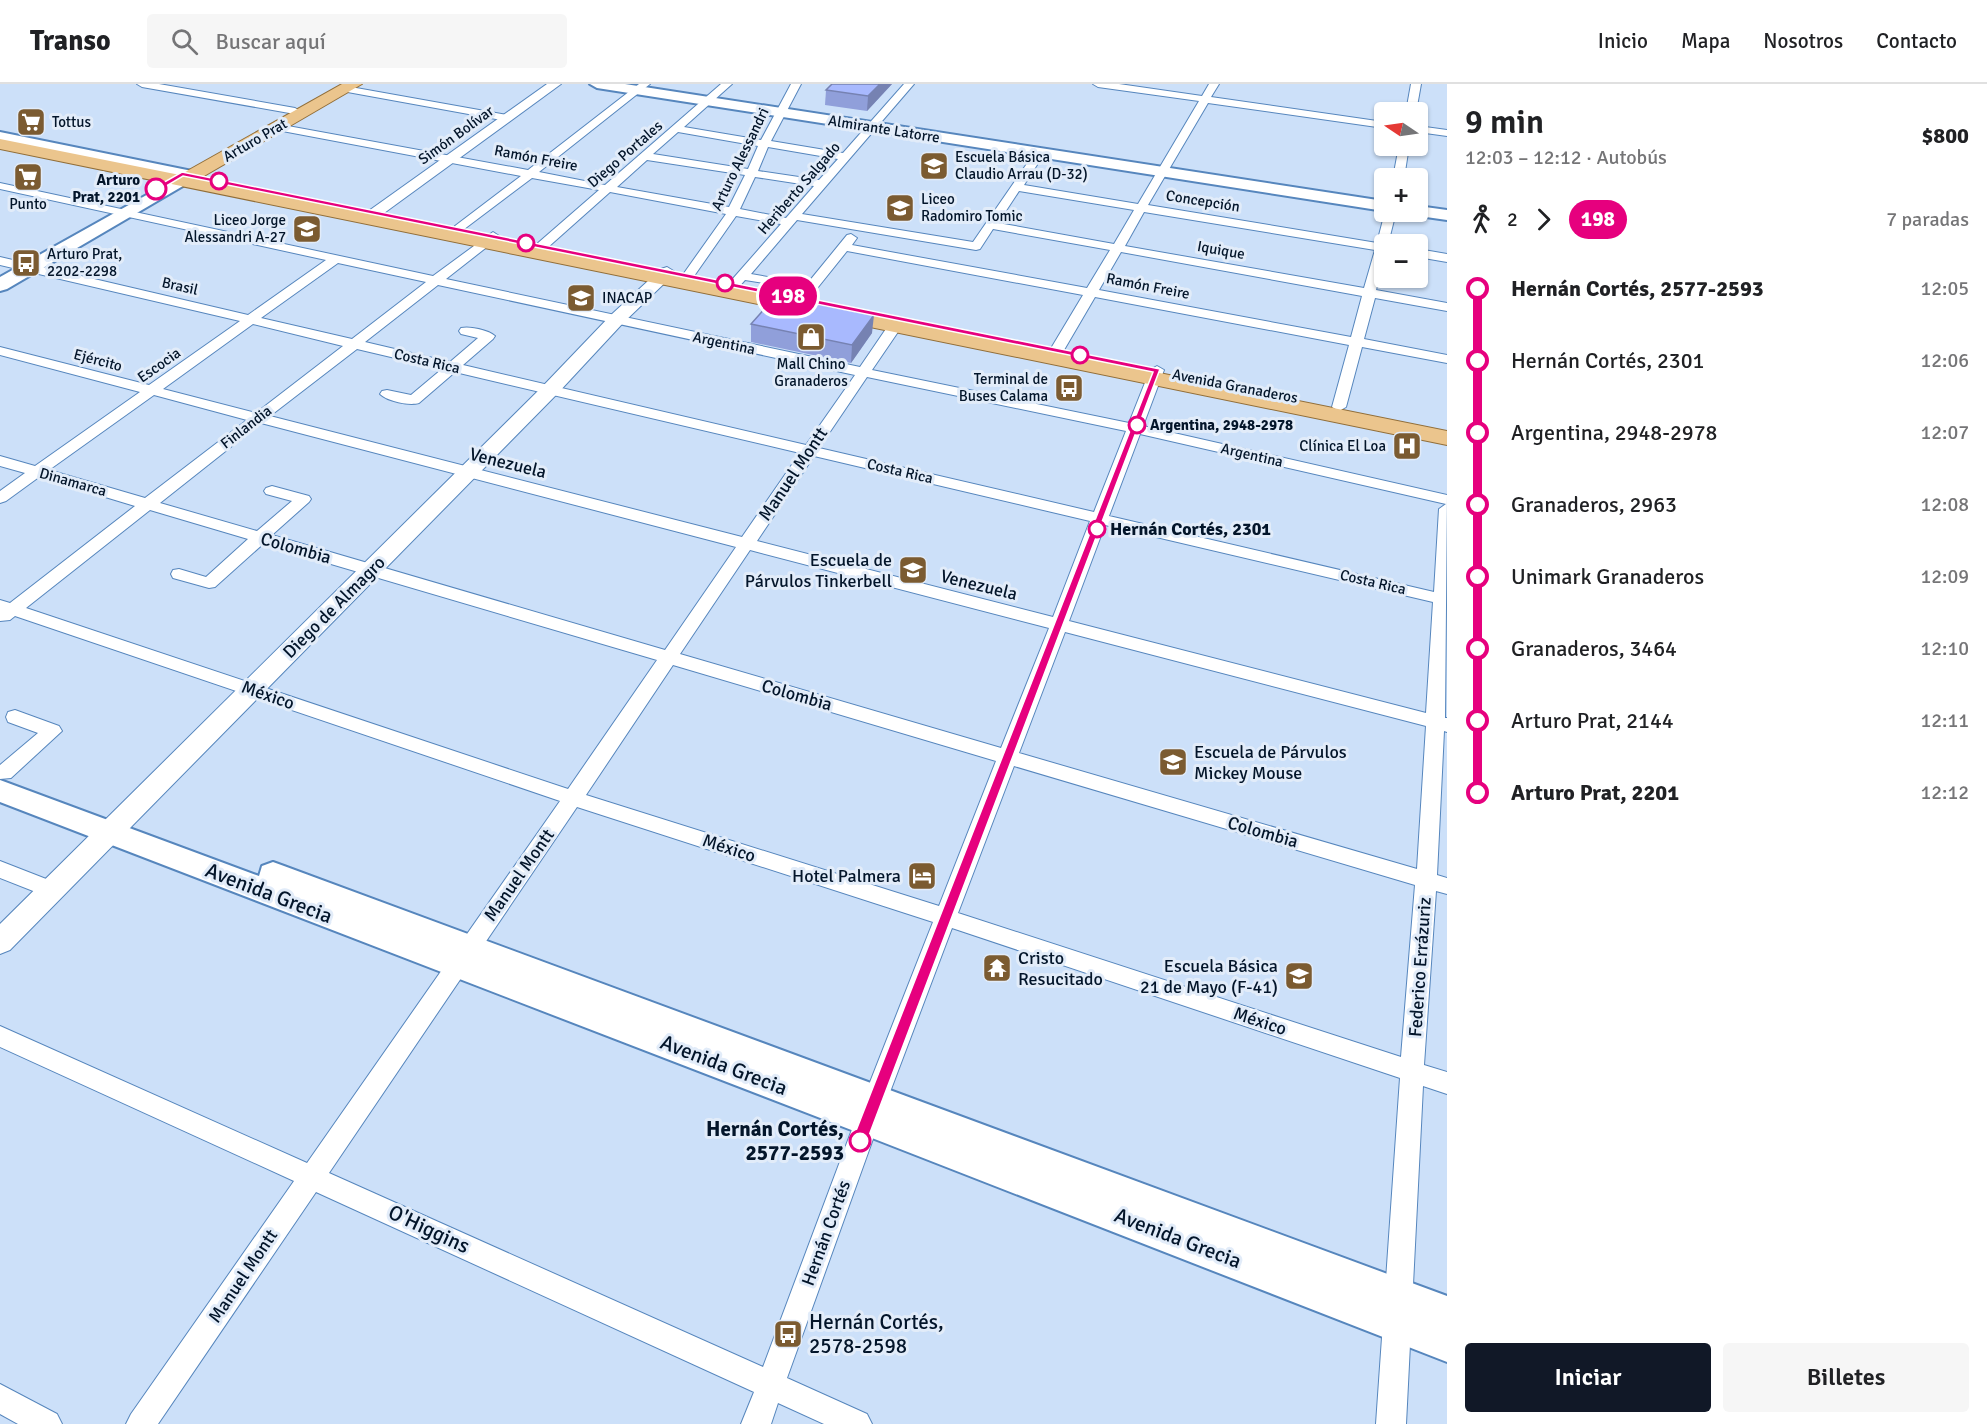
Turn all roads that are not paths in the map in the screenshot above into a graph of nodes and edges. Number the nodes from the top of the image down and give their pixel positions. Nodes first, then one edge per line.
1 (142, 84) edge
2 (182, 84) edge
3 (555, 84) edge
4 (597, 84) edge
5 (727, 84) edge
6 (796, 84) edge
7 (909, 84) edge
8 (1098, 84) edge
9 (1214, 84) edge
10 (1416, 84) edge
11 (347, 86) edge
12 (641, 87) edge
13 (222, 88) dead end
14 (171, 89) junction
15 (207, 96) junction
16 (1205, 99) junction
17 (707, 101) junction
18 (1413, 102) edge
19 (295, 111) junction
20 (779, 113) junction
21 (507, 118) junction
22 (1374, 124) edge
23 (277, 127) junction
24 (872, 127) junction
25 (677, 129) junction
26 (1428, 130) edge
27 (1447, 133) edge
28 (0, 137) edge
29 (0, 144) edge
30 (766, 144) junction
31 (1039, 154) junction
32 (645, 156) junction
33 (846, 157) junction
34 (451, 159) junction
35 (753, 173) junction
36 (1161, 173) junction
37 (531, 174) junction
38 (183, 177) junction
39 (822, 184) junction
40 (0, 186) edge
41 (1016, 187) junction
42 (608, 189) junction
43 (1374, 205) edge
44 (1141, 208) junction
45 (121, 212) junction
46 (733, 212) junction
47 (1428, 212) edge
48 (375, 213) junction
49 (1447, 215) edge
50 (792, 219) junction
51 (990, 225) junction
52 (860, 226) junction
53 (459, 229) junction
54 (489, 240) junction
55 (542, 246) junction
56 (844, 247) junction
57 (1374, 247) edge
58 (1117, 248) junction
59 (1428, 255) edge
60 (337, 258) junction
61 (1447, 258) edge
62 (0, 261) edge
63 (25, 267) junction
64 (672, 275) junction
65 (0, 278) edge
66 (437, 280) junction
67 (738, 280) junction
68 (1374, 282) edge
69 (0, 285) edge
70 (1091, 292) junction
71 (1371, 293) junction
72 (1447, 306) edge
73 (617, 319) junction
74 (250, 320) junction
75 (895, 326) junction
76 (466, 331) dead end
77 (1357, 342) junction
78 (353, 344) junction
79 (1057, 350) junction
80 (0, 351) edge
81 (1447, 359) edge
82 (452, 367) junction
83 (863, 372) junction
84 (1156, 374) junction
85 (550, 390) junction
86 (151, 391) junction
87 (387, 394) dead end
88 (1339, 407) junction
89 (257, 419) junction
90 (1447, 428) edge
91 (1136, 429) junction
92 (1447, 438) edge
93 (810, 450) junction
94 (0, 461) edge
95 (37, 472) junction
96 (467, 473) junction
97 (273, 491) dead end
98 (0, 498) edge
99 (1447, 500) edge
100 (147, 504) junction
101 (1447, 509) edge
102 (1101, 518) junction
103 (261, 537) junction
104 (746, 545) junction
105 (371, 570) junction
106 (179, 574) dead end
107 (1445, 599) edge
108 (4, 611) edge
109 (1058, 625) junction
110 (669, 657) junction
111 (252, 690) junction
112 (15, 717) dead end
113 (1441, 724) edge
114 (1008, 757) junction
115 (1, 778) edge
116 (573, 798) junction
117 (116, 825) junction
118 (0, 869) edge
119 (1437, 883) edge
120 (51, 890) junction
121 (945, 917) junction
122 (0, 942) edge
123 (462, 956) junction
124 (0, 1036) edge
125 (1414, 1072) junction
126 (1447, 1083) edge
127 (871, 1109) junction
128 (311, 1176) junction
129 (1399, 1310) junction
130 (1447, 1316) edge
131 (1447, 1342) edge
132 (771, 1386) junction
133 (0, 1398) edge
134 (48, 1424) edge
135 (141, 1424) edge
136 (756, 1424) edge
137 (858, 1424) edge
138 (1391, 1424) edge

1 - 14 street
2 - 14 street
3 - 21 street, Simón Bolívar
4 - 12 main road, Almirante Latorre
5 - 17 street, Diego Portales
6 - 20 street, Arturo Alessandri
7 - 24 street, Heriberto Salgado
8 - 16 street
9 - 16 street
10 - 18 street
11 - 19 main road, Arturo Prat
11 - 21 street
11 - 23 main road, Arturo Prat
12 - 17 main road, Almirante Latorre
12 - 37 street
13 - 15 street
14 - 15 street
15 - 19 street
16 - 22 street
16 - 36 street
17 - 20 main road, Almirante Latorre
17 - 25 street, Diego Portales
19 - 38 main road, Arturo Prat
20 - 24 main road, Almirante Latorre
20 - 30 street, Arturo Alessandri
21 - 34 street, Simón Bolívar
23 - 34 street, Ramón Freire
23 - 38 main road, Arturo Prat
24 - 31 main road, Almirante Latorre
24 - 33 street, Heriberto Salgado
25 - 30 street
25 - 32 street, Diego Portales
26 - 27 street
28 - 38 main road, Avenida Granaderos
29 - 38 main road, Avenida Granaderos
30 - 33 street
30 - 35 street, Arturo Alessandri
31 - 36 main road, Almirante Latorre
31 - 41 street
32 - 35 street
32 - 42 street, Diego Portales
33 - 39 street, Heriberto Salgado
34 - 37 street, Ramón Freire
34 - 48 street, Simón Bolívar
35 - 39 street
35 - 46 street, Arturo Alessandri
36 - 43 main road, Almirante Latorre
36 - 44 street
37 - 42 street, Ramón Freire
37 - 53 street
38 - 45 main road, Arturo Prat
38 - 48 main road, Avenida Granaderos
38 - 54 main road, Avenida Granaderos
39 - 50 street, Heriberto Salgado
40 - 45 street, Argentina
41 - 44 street, Concepción
41 - 51 street
42 - 46 street, Ramón Freire
42 - 55 street, Diego Portales
44 - 57 street, Concepción
44 - 58 street
45 - 60 street, Argentina
45 - 63 main road, Arturo Prat
46 - 50 street, Ramón Freire
46 - 64 street, Arturo Alessandri
47 - 49 main road
48 - 53 main road, Avenida Granaderos
50 - 52 street, Ramón Freire
50 - 67 street, Heriberto Salgado
51 - 52 street, Ramón Freire
51 - 58 street, Iquique
52 - 56 street
53 - 54 main road, Avenida Granaderos
54 - 55 main road, Avenida Granaderos
54 - 64 main road, Avenida Granaderos
54 - 66 street, Finlandia
55 - 64 main road, Avenida Granaderos
56 - 67 street
56 - 70 street, Ramón Freire
58 - 70 street
58 - 71 street, Iquique
59 - 61 street
60 - 66 street, Argentina
60 - 74 street, Escocia
62 - 63 street, Brasil
63 - 65 main road, Arturo Prat
63 - 69 main road, Arturo Prat
63 - 74 street, Brasil
64 - 67 main road, Avenida Granaderos
64 - 73 street, Diego de Almagro
64 - 75 main road, Avenida Granaderos
66 - 73 street, Argentina
66 - 78 street, Finlandia
67 - 79 main road, Avenida Granaderos
68 - 71 street
70 - 77 street, Ramón Freire
70 - 79 street
71 - 72 street, Iquique
71 - 77 street
73 - 83 street, Argentina
73 - 85 street, Diego de Almagro
74 - 78 street, Brasil
74 - 86 street, Escocia
75 - 83 street, Manuel Montt
75 - 84 main road, Avenida Granaderos
76 - 82 street
77 - 81 street, Ramón Freire
77 - 88 street
78 - 82 street, Costa Rica
78 - 89 street, Finlandia
79 - 84 main road, Avenida Granaderos
80 - 86 street, Ejército
82 - 85 street, Costa Rica
82 - 87 street
83 - 91 street, Argentina
83 - 93 street, Manuel Montt
84 - 88 main road, Avenida Granaderos
84 - 91 street, Hernán Cortés
84 - 92 main road, Avenida Granaderos
85 - 93 street, Costa Rica
85 - 96 street, Diego de Almagro
86 - 89 street, Ejército
86 - 95 street, Escocia
88 - 90 main road, Avenida Granaderos
89 - 96 street, Venezuela
89 - 100 street, Finlandia
91 - 99 street, Argentina
91 - 102 street, Hernán Cortés
93 - 102 street, Costa Rica
93 - 104 street, Manuel Montt
94 - 95 street, Dinamarca
95 - 98 street, Escocia
95 - 100 street, Dinamarca
96 - 104 street, Venezuela
96 - 105 street, Diego de Almagro
97 - 103 street
100 - 103 street, Colombia
100 - 108 street, Finlandia
101 - 107 street, Federico Errázuriz
102 - 107 street, Costa Rica
102 - 109 street, Hernán Cortés
103 - 105 street, Colombia
103 - 106 street
104 - 109 street, Venezuela
104 - 110 street, Manuel Montt
105 - 110 street, Colombia
105 - 111 street, Diego de Almagro
107 - 113 street, Federico Errázuriz
108 - 111 street, México
109 - 113 street, Venezuela
109 - 114 street, Hernán Cortés
110 - 114 street, Colombia
110 - 116 street, Manuel Montt
111 - 116 street, México
111 - 117 street, Diego de Almagro
112 - 115 street
113 - 119 street, Federico Errázuriz
114 - 119 street, Colombia
114 - 121 street, Hernán Cortés
115 - 117 main road, Avenida Grecia
116 - 121 street, México
116 - 123 street, Manuel Montt
117 - 120 street, Diego de Almagro
117 - 123 main road, Avenida Grecia
118 - 120 street
119 - 125 street, Federico Errázuriz
120 - 122 street, Diego de Almagro
121 - 125 street, México
121 - 127 street, Hernán Cortés
123 - 127 main road, Avenida Grecia
123 - 128 street, Manuel Montt
124 - 128 street, O'Higgins
125 - 126 street, México
125 - 129 street, Federico Errázuriz
127 - 129 main road, Avenida Grecia
127 - 132 street, Hernán Cortés
128 - 132 street, O'Higgins
128 - 135 street, Manuel Montt
129 - 130 main road, Avenida Grecia
129 - 131 main road, Avenida Grecia
129 - 138 street, Federico Errázuriz
132 - 136 street, Hernán Cortés
132 - 137 street, O'Higgins
133 - 134 street

